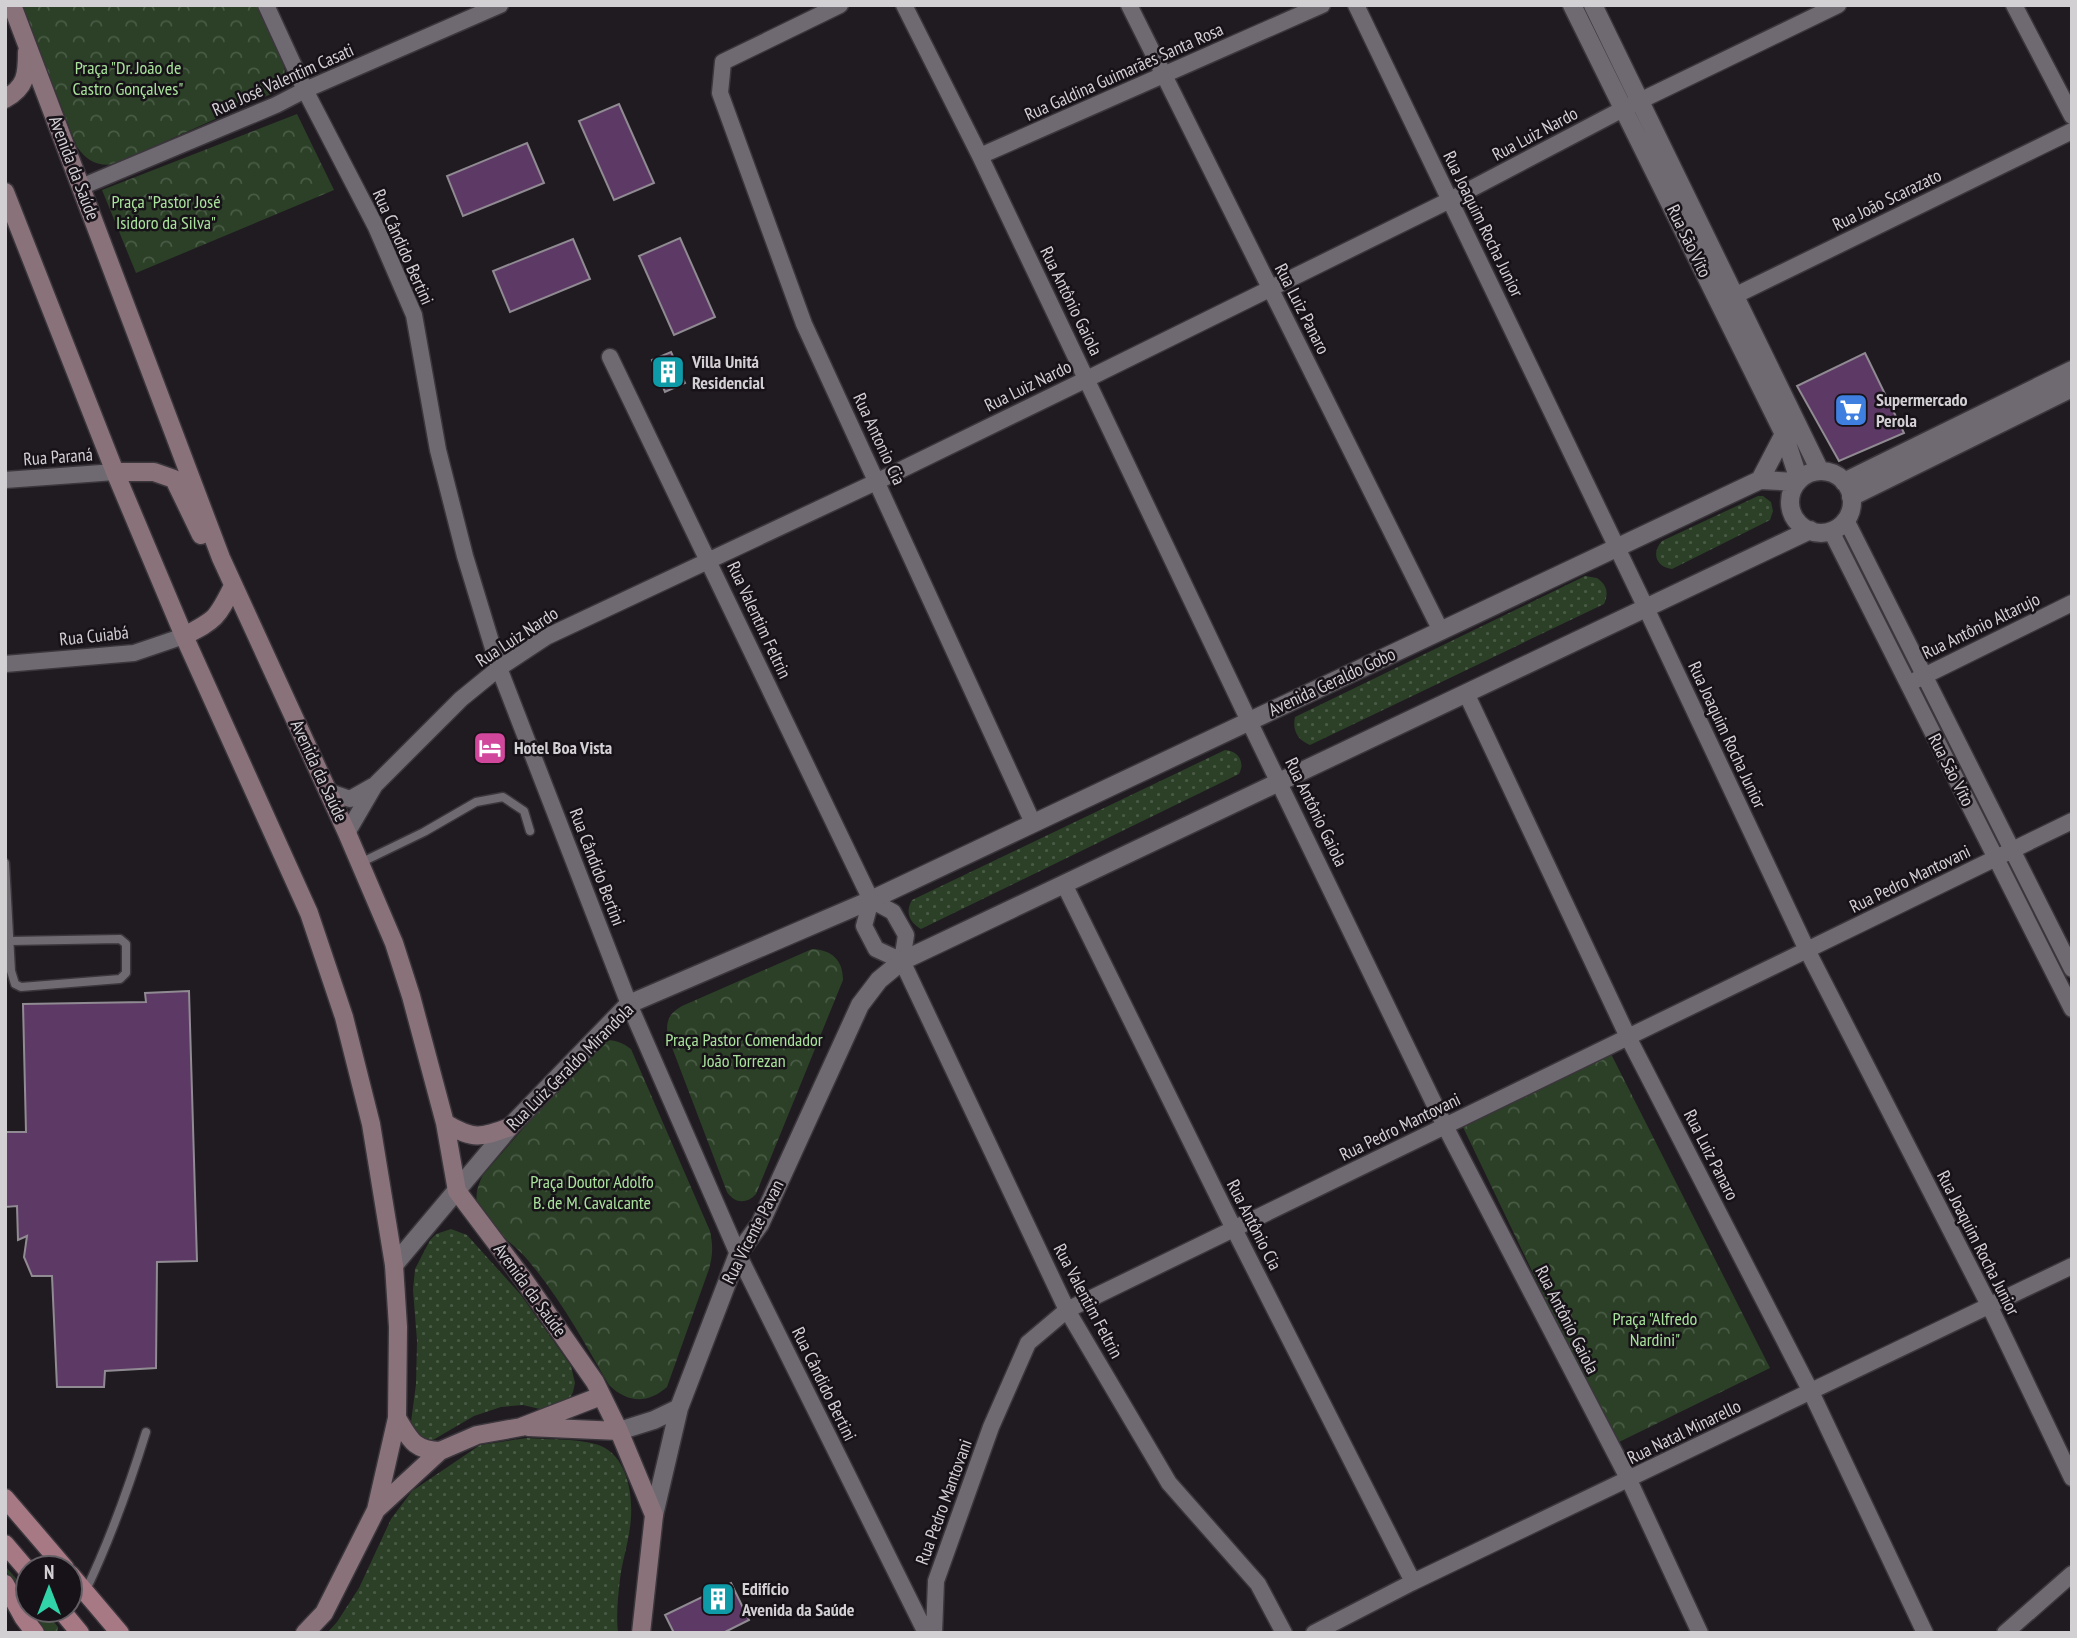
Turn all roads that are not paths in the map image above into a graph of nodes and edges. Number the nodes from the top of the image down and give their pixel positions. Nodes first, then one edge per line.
1 (12, 5) edge
2 (266, 5) edge
3 (500, 5) edge
4 (840, 5) edge
5 (904, 5) edge
6 (1129, 5) edge
7 (1322, 5) edge
8 (1356, 5) edge
9 (1572, 5) edge
10 (1593, 5) edge
11 (1838, 5) edge
12 (2014, 5) edge
13 (26, 39) junction
14 (1164, 75) junction
15 (305, 90) junction
16 (5, 99) edge
17 (1631, 105) junction
18 (2072, 116) edge
19 (2072, 131) edge
20 (980, 156) junction
21 (81, 187) junction
22 (5, 192) edge
23 (1450, 200) junction
24 (1270, 288) junction
25 (1727, 300) junction
26 (610, 357) dead end
27 (2072, 370) edge
28 (1087, 379) junction
29 (2072, 388) edge
30 (1784, 434) junction
31 (1820, 471) junction
32 (115, 472) junction
33 (5, 480) edge
34 (878, 481) junction
35 (1760, 481) junction
36 (1798, 481) junction
37 (1848, 489) junction
38 (1846, 520) junction
39 (1810, 530) junction
40 (1831, 531) junction
41 (1617, 548) junction
42 (220, 558) junction
43 (709, 559) junction
44 (233, 586) junction
45 (2072, 603) edge
46 (1646, 608) junction
47 (1441, 631) junction
48 (184, 636) junction
49 (5, 664) edge
50 (499, 668) junction
51 (1924, 676) junction
52 (1908, 684) junction
53 (1466, 693) junction
54 (1249, 721) junction
55 (1280, 781) junction
56 (375, 785) junction
57 (327, 790) junction
58 (2072, 821) edge
59 (1033, 823) junction
60 (530, 831) dead end
61 (347, 833) junction
62 (2012, 851) junction
63 (1996, 859) junction
64 (5, 863) edge
65 (360, 863) junction
66 (1064, 884) junction
67 (871, 900) junction
68 (10, 941) junction
69 (1807, 950) junction
70 (902, 961) junction
71 (2072, 970) edge
72 (629, 1004) junction
73 (2072, 1009) edge
74 (1628, 1037) junction
75 (445, 1123) junction
76 (1445, 1126) junction
77 (510, 1127) junction
78 (457, 1191) junction
79 (1234, 1229) junction
80 (738, 1254) junction
81 (394, 1265) junction
82 (2072, 1266) edge
83 (1989, 1305) junction
84 (1067, 1310) junction
85 (1811, 1392) junction
86 (601, 1396) junction
87 (679, 1408) junction
88 (397, 1418) junction
89 (521, 1427) junction
90 (620, 1431) junction
91 (146, 1433) dead end
92 (440, 1451) junction
93 (2072, 1478) edge
94 (1629, 1480) junction
95 (5, 1498) edge
96 (376, 1510) junction
97 (654, 1515) junction
98 (53, 1554) edge
99 (2072, 1574) edge
100 (1413, 1582) junction
101 (5, 1584) edge
102 (85, 1592) joint
103 (104, 1614) junction
104 (35, 1633) edge
105 (81, 1633) edge
106 (121, 1633) edge
107 (305, 1633) edge
108 (641, 1633) edge
109 (926, 1633) edge
110 (934, 1633) edge
111 (1284, 1633) edge
112 (1314, 1633) edge
113 (1700, 1633) edge
114 (1925, 1633) edge
115 (2005, 1633) edge

1 - 13 main road, Avenida da Saúde
2 - 15 street, Rua Cândido Bertini
3 - 15 street, Rua José Valentim Casati
4 - 34 street, Rua Antonio Cia
5 - 20 street, Rua Antônio Gaiola
6 - 14 street, Rua Luiz Panaro
7 - 14 street, Rua Galdina Guimarães Santa Rosa
8 - 23 street, Rua Joaquim Rocha Junior
9 - 17 street, Rua São Vito
10 - 17 street, Rua São Vito
11 - 17 street, Rua Luiz Nardo
12 - 18 street
13 - 16 main road
13 - 21 main road, Avenida da Saúde
14 - 20 street, Rua Galdina Guimarães Santa Rosa
14 - 24 street, Rua Luiz Panaro
15 - 21 street, Rua José Valentim Casati
15 - 50 street, Rua Cândido Bertini
17 - 23 street, Rua Luiz Nardo
17 - 25 street, Rua São Vito
19 - 25 street, Rua João Scarazato
20 - 28 street, Rua Antônio Gaiola
21 - 42 main road, Avenida da Saúde
22 - 32 main road
23 - 24 street, Rua Luiz Nardo
23 - 41 street, Rua Joaquim Rocha Junior
24 - 28 street, Rua Luiz Nardo
24 - 47 street, Rua Luiz Panaro
25 - 30 street, Rua São Vito
25 - 31 street, Rua São Vito
26 - 43 street, Rua Valentim Feltrin
27 - 37 street
28 - 34 street, Rua Luiz Nardo
28 - 54 street, Rua Antônio Gaiola
29 - 37 street
30 - 35 street
30 - 36 street, Rua São Vito
31 - 36 street
31 - 37 street
32 - 33 street, Rua Paraná
32 - 42 main road
32 - 48 main road
34 - 43 street, Rua Luiz Nardo
34 - 59 street, Rua Antonio Cia
35 - 36 street, Avenida Geraldo Gobo
35 - 41 street, Avenida Geraldo Gobo
36 - 39 street
37 - 38 street
38 - 40 street
38 - 51 street, Rua São Vito
39 - 40 street
39 - 46 street
40 - 52 street, Rua São Vito
41 - 46 street, Rua Joaquim Rocha Junior
41 - 47 street, Avenida Geraldo Gobo
42 - 44 main road, Avenida da Saúde
43 - 50 street, Rua Luiz Nardo
43 - 67 street, Rua Valentim Feltrin
44 - 48 main road
44 - 57 main road, Avenida da Saúde
45 - 51 street, Rua Antônio Altarujo
46 - 53 street
46 - 69 street, Rua Joaquim Rocha Junior
47 - 54 street, Avenida Geraldo Gobo
48 - 49 street, Rua Cuiabá
48 - 81 main road
50 - 56 street, Rua Luiz Nardo
50 - 72 street, Rua Cândido Bertini
51 - 52 street, Rua Antônio Altarujo
51 - 62 street, Rua São Vito
52 - 63 street, Rua São Vito
53 - 55 street
53 - 74 street, Rua Luiz Panaro
54 - 55 street, Rua Antônio Gaiola
54 - 59 street, Avenida Geraldo Gobo
55 - 66 street
55 - 76 street, Rua Antônio Gaiola
56 - 57 street, Rua Luiz Nardo
56 - 61 street, Rua Luiz Nardo
57 - 61 main road, Avenida da Saúde
58 - 62 street, Rua Pedro Mantovani
59 - 67 street, Avenida Geraldo Gobo
60 - 65 lane
61 - 65 main road, Avenida da Saúde
62 - 63 street, Rua Pedro Mantovani
62 - 71 street, Rua São Vito
63 - 69 street, Rua Pedro Mantovani
63 - 73 street, Rua São Vito
64 - 68 lane
65 - 75 main road, Avenida da Saúde
66 - 70 street
66 - 79 street, Rua Antônio Cia
67 - 70 street, Rua Valentim Feltrin
67 - 70 street
67 - 72 street, Rua Luiz Geraldo Mirandola
68 - 68 lane
69 - 74 street, Rua Pedro Mantovani
69 - 83 street, Rua Joaquim Rocha Junior
70 - 80 street, Rua Vicente Pavan
70 - 84 street, Rua Valentim Feltrin
72 - 77 street, Rua Luiz Geraldo Mirandola
72 - 80 street, Rua Cândido Bertini
74 - 76 street, Rua Pedro Mantovani
74 - 85 street, Rua Luiz Panaro
75 - 77 main road
75 - 78 main road, Avenida da Saúde
76 - 79 street, Rua Pedro Mantovani
76 - 94 street, Rua Antônio Gaiola
77 - 78 street, Rua Luiz Geraldo Mirandola
78 - 81 street, Rua Luiz Geraldo Mirandola
78 - 86 main road, Avenida da Saúde
79 - 84 street, Rua Pedro Mantovani
79 - 100 street, Rua Antônio Cia
80 - 87 street, Rua Vicente Pavan
80 - 109 street, Rua Cândido Bertini
81 - 88 main road
82 - 83 street, Rua Natal Minarello
83 - 85 street, Rua Natal Minarello
83 - 93 street, Rua Joaquim Rocha Junior
84 - 110 street, Rua Pedro Mantovani
84 - 111 street, Rua Valentim Feltrin
85 - 94 street, Rua Natal Minarello
85 - 114 street, Rua Luiz Panaro
86 - 89 main road
86 - 90 main road, Avenida da Saúde
87 - 90 street
87 - 97 street, Rua Vicente Pavan
88 - 92 main road
88 - 96 main road
89 - 90 main road
89 - 92 main road
90 - 97 main road, Avenida da Saúde
91 - 102 lane
92 - 96 main road
94 - 100 street, Rua Natal Minarello
94 - 113 street, Rua Antônio Gaiola
95 - 98 main road
96 - 107 main road
97 - 108 main road
99 - 115 street
100 - 112 street, Rua Natal Minarello
101 - 104 main road
102 - 103 main road
103 - 105 main road
103 - 106 main road

